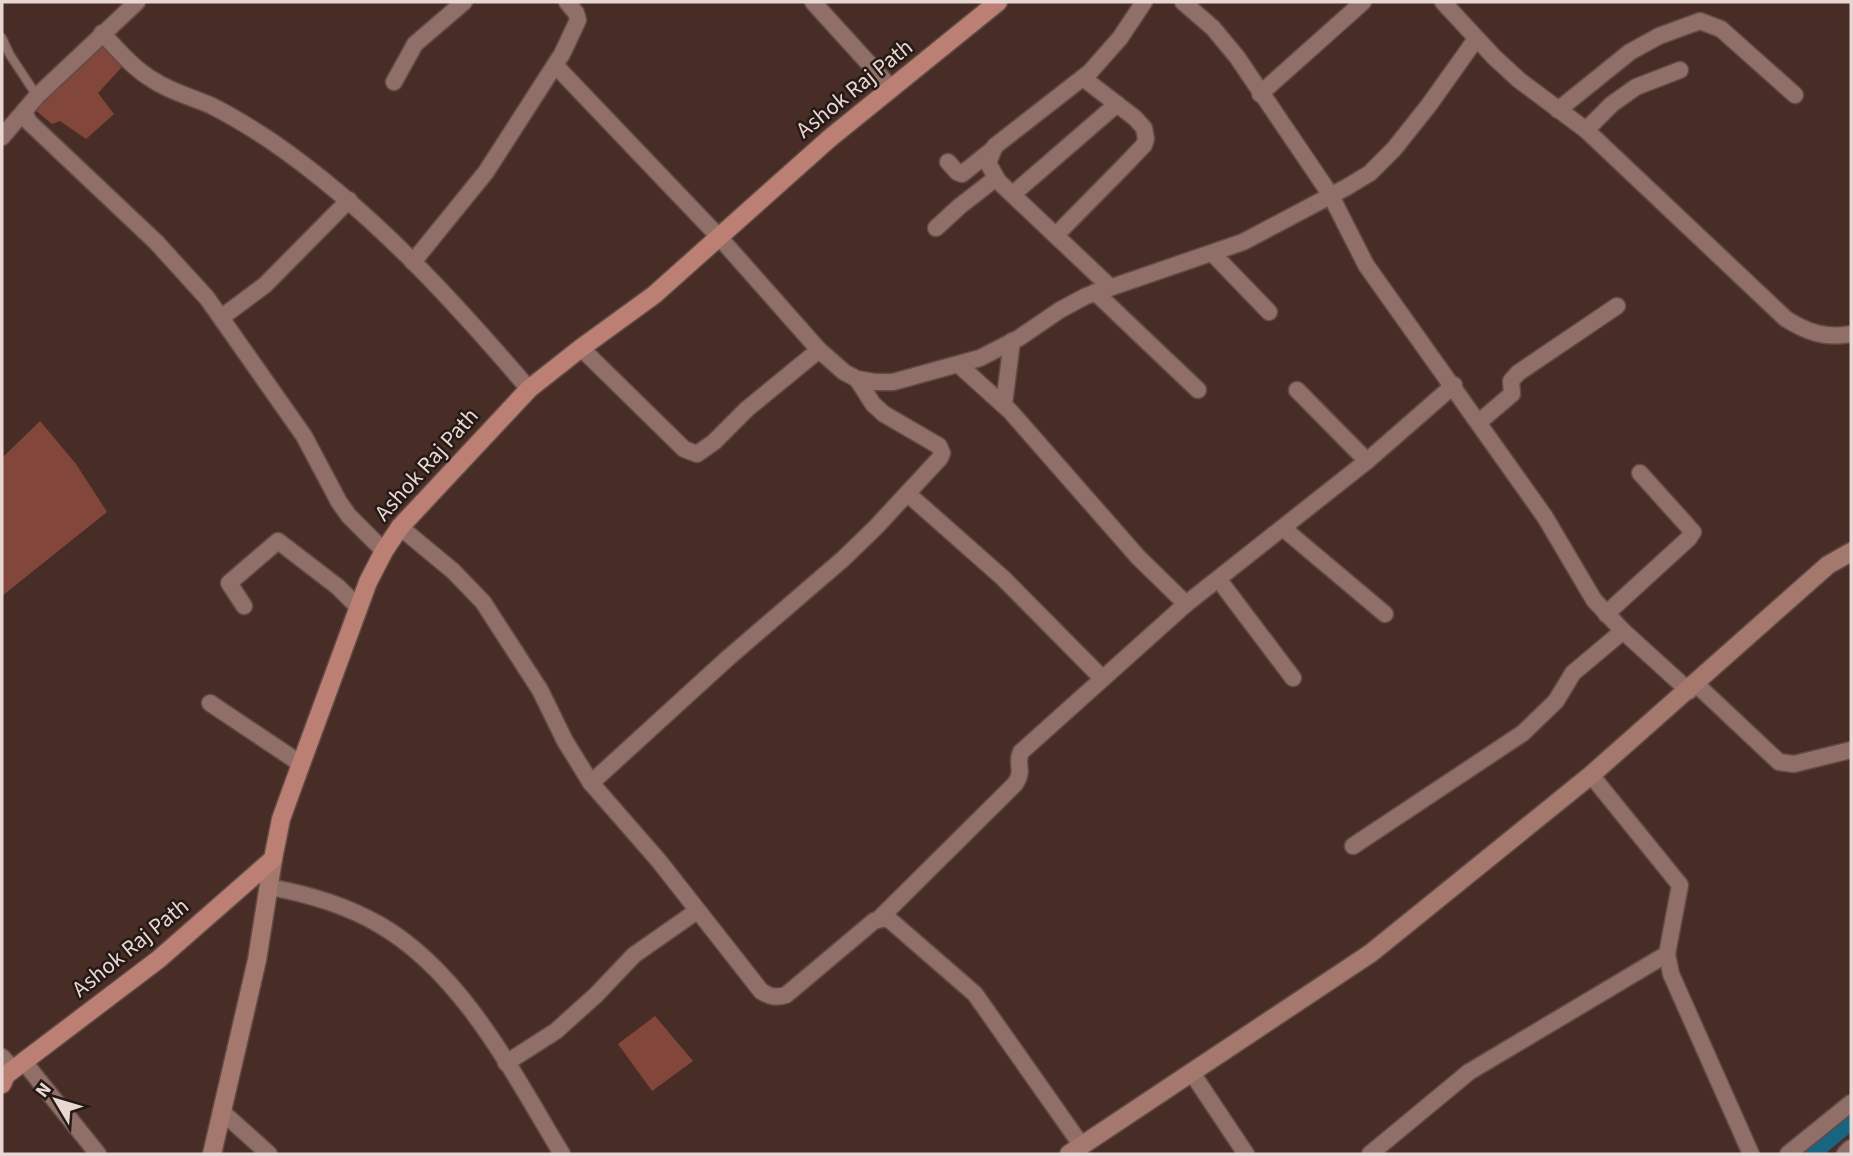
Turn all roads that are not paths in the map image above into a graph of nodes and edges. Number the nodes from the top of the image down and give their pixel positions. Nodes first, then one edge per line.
1 (137, 2) edge
2 (464, 2) edge
3 (567, 2) edge
4 (813, 2) edge
5 (998, 2) edge
6 (1144, 2) edge
7 (1183, 2) edge
8 (1363, 2) edge
9 (1443, 2) edge
10 (102, 33) junction
11 (2, 38) edge
12 (1476, 39) junction
13 (555, 65) junction
14 (1680, 70) dead end
15 (1083, 78) junction
16 (394, 82) dead end
17 (892, 89) junction
18 (1260, 94) junction
19 (1795, 95) dead end
20 (37, 96) junction
21 (1117, 104) junction
22 (1559, 110) junction
23 (24, 112) junction
24 (1586, 130) junction
25 (2, 137) edge
26 (992, 150) junction
27 (948, 162) dead end
28 (996, 178) junction
29 (1013, 194) junction
30 (1331, 195) junction
31 (349, 200) junction
32 (936, 228) dead end
33 (1056, 235) junction
34 (720, 238) junction
35 (1213, 254) junction
36 (413, 262) junction
37 (1102, 289) junction
38 (1617, 306) dead end
39 (1269, 312) dead end
40 (222, 317) junction
41 (1851, 334) edge
42 (1012, 341) junction
43 (580, 348) junction
44 (819, 350) junction
45 (959, 365) junction
46 (857, 379) junction
47 (1454, 385) junction
48 (529, 389) junction
49 (1198, 390) dead end
50 (1297, 390) dead end
51 (1003, 404) junction
52 (1479, 422) junction
53 (1367, 461) junction
54 (1640, 473) dead end
55 (908, 494) junction
56 (400, 527) junction
57 (1284, 529) junction
58 (384, 551) junction
59 (1851, 552) edge
60 (1219, 580) junction
61 (1186, 604) junction
62 (244, 606) dead end
63 (358, 607) junction
64 (1384, 614) dead end
65 (1606, 614) junction
66 (1623, 631) junction
67 (1102, 678) junction
68 (1293, 678) dead end
69 (1693, 687) junction
70 (210, 703) dead end
71 (1851, 750) edge
72 (301, 764) junction
73 (1591, 775) junction
74 (591, 783) junction
75 (1353, 846) dead end
76 (273, 859) junction
77 (269, 887) junction
78 (697, 911) junction
79 (879, 919) junction
80 (1667, 954) junction
81 (506, 1063) junction
82 (8, 1070) edge
83 (1192, 1073) junction
84 (1851, 1103) edge
85 (221, 1111) junction
86 (1851, 1149) edge
87 (1075, 1150) edge
88 (98, 1154) edge
89 (212, 1154) edge
90 (270, 1154) edge
91 (562, 1154) edge
92 (1246, 1154) edge
93 (1370, 1154) edge
94 (1751, 1154) edge
95 (1788, 1154) edge
96 (1846, 1154) edge

1 - 10 street
2 - 16 street
3 - 13 street
4 - 17 street
5 - 17 main road, Ashok Raj Path
6 - 15 street
7 - 18 street
8 - 18 street
9 - 12 street
10 - 20 street
10 - 31 street
11 - 20 lane
12 - 22 street
12 - 30 street
13 - 34 street
13 - 36 street
14 - 24 street
15 - 21 street
15 - 26 street
17 - 34 main road, Ashok Raj Path
18 - 30 street
19 - 22 street
20 - 23 street
21 - 29 street
21 - 33 street
22 - 24 street
23 - 25 street
23 - 40 street
24 - 41 street
26 - 27 street
26 - 28 street
28 - 29 street
28 - 32 street
29 - 33 street
30 - 35 street
30 - 47 street
31 - 36 street
31 - 40 street
33 - 37 street
34 - 43 main road, Ashok Raj Path
34 - 44 street
35 - 37 street
35 - 39 street
36 - 48 street
37 - 42 street
37 - 49 street
38 - 52 street
40 - 58 street
42 - 45 street
42 - 51 street
43 - 44 street
43 - 48 main road, Ashok Raj Path
44 - 46 street
45 - 46 street
45 - 51 street
46 - 55 street
47 - 52 street
47 - 53 street
48 - 56 main road, Ashok Raj Path
50 - 53 street
51 - 61 street
52 - 65 street
53 - 57 street
54 - 65 street
55 - 67 street
55 - 74 street
56 - 58 main road, Ashok Raj Path
56 - 74 street
57 - 60 street
57 - 64 street
58 - 63 main road, Ashok Raj Path
59 - 69 main road
60 - 61 street
60 - 68 street
61 - 67 street
62 - 63 street
63 - 72 main road, Ashok Raj Path
65 - 66 street
66 - 69 street
66 - 75 street
67 - 79 street
69 - 71 street
69 - 73 main road
70 - 72 street
72 - 76 main road, Ashok Raj Path
73 - 80 street
73 - 83 main road
74 - 78 street
76 - 77 main road
76 - 82 main road, Ashok Raj Path
77 - 81 street
77 - 85 main road
78 - 79 street
78 - 81 street
79 - 87 street
80 - 93 street
80 - 94 street
81 - 91 street
82 - 88 street
83 - 87 main road
83 - 92 street
84 - 95 street
85 - 89 main road
85 - 90 street
86 - 96 street

